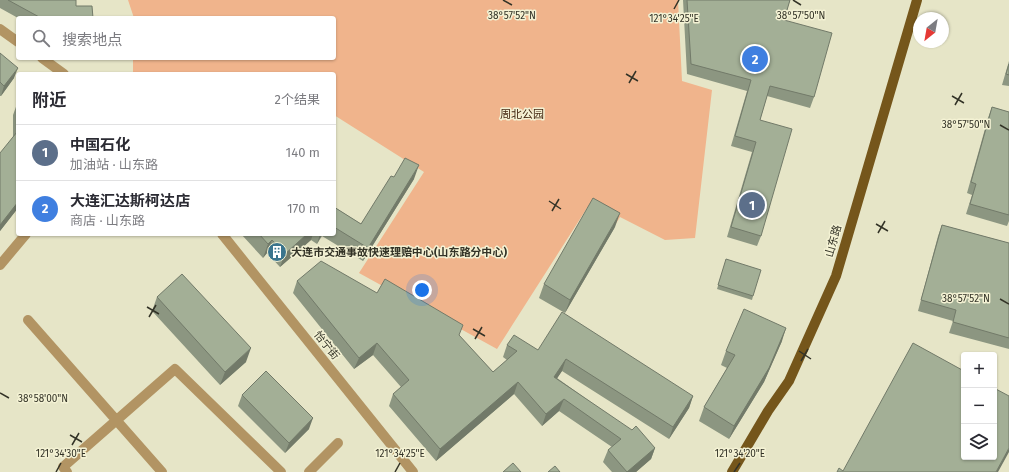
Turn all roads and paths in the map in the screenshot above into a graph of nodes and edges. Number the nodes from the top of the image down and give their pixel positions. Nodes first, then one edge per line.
1 (917, 0) edge
2 (0, 29) edge
3 (16, 41) edge
4 (45, 60) edge
5 (61, 72) edge
6 (24, 236) edge
7 (224, 236) edge
8 (0, 266) edge
9 (28, 320) dead end
10 (116, 420) junction
11 (338, 443) dead end
12 (66, 472) edge
13 (162, 472) edge
14 (281, 472) edge
15 (309, 472) edge
16 (413, 472) edge
17 (732, 472) edge

1 - 17 main road, 山东路
2 - 3 street
4 - 5 street
6 - 8 street
7 - 16 street, 怡宁街
9 - 10 street
10 - 12 street
10 - 13 street
10 - 14 street
11 - 15 street

